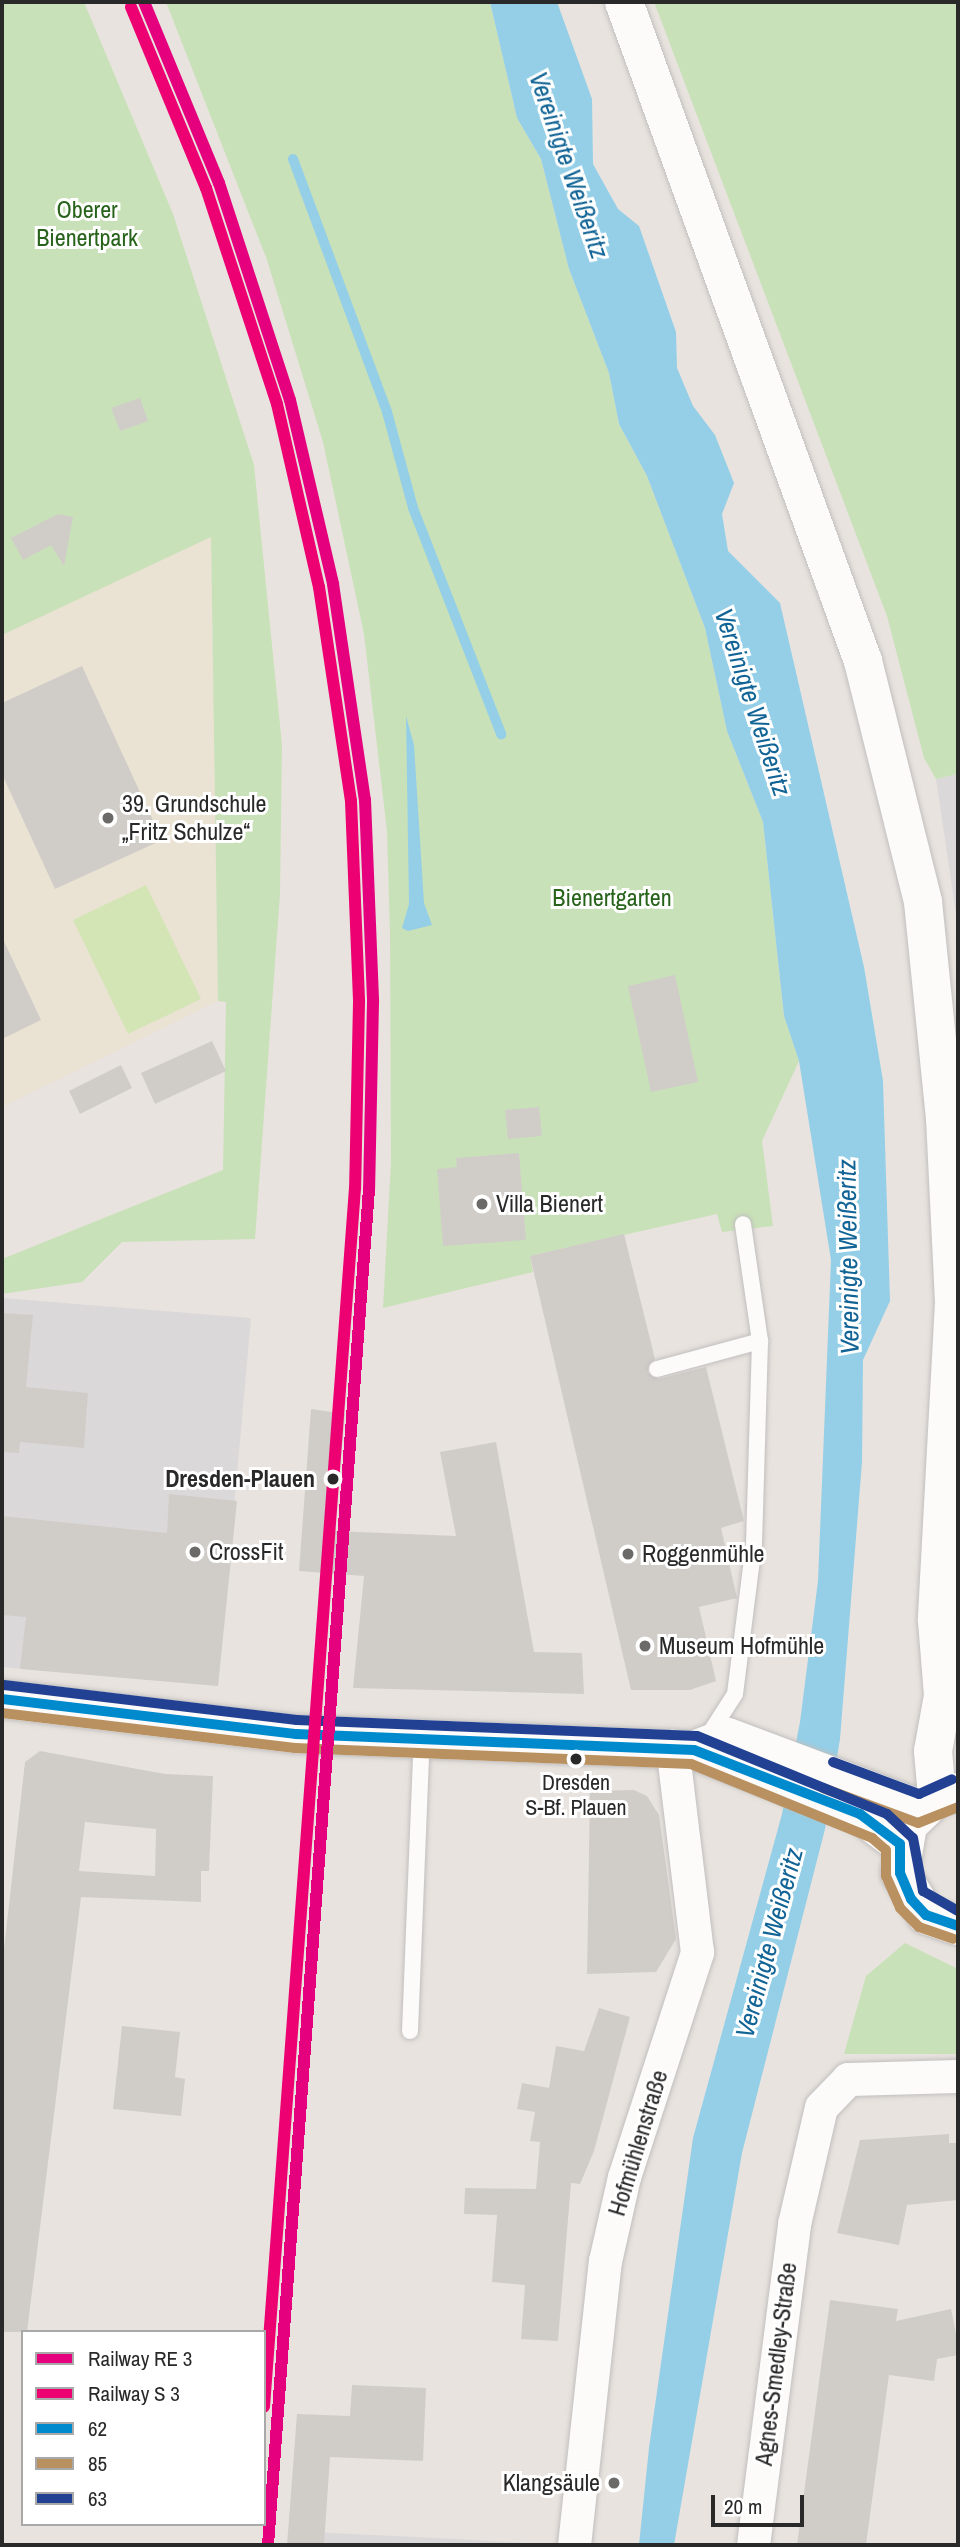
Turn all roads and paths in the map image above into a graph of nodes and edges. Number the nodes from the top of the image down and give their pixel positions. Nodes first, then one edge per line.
1 (624, 2) edge
2 (743, 1224) dead end
3 (760, 1341) junction
4 (657, 1369) dead end
5 (951, 1490) edge
6 (2, 1699) edge
7 (950, 1712) edge
8 (422, 1737) junction
9 (683, 1748) junction
10 (938, 1799) edge
11 (888, 1823) junction
12 (958, 1926) edge
13 (411, 2031) dead end
14 (958, 2076) edge
15 (574, 2545) edge
16 (753, 2545) edge

1 - 5 main road
2 - 3 lane
3 - 4 lane
3 - 9 lane
5 - 7 main road
6 - 8 main road
7 - 10 main road
8 - 9 main road
8 - 13 lane
9 - 11 main road
9 - 15 street, Hofmühlenstraße
10 - 11 main road
11 - 12 main road
14 - 16 street, Agnes-Smedley-Straße

